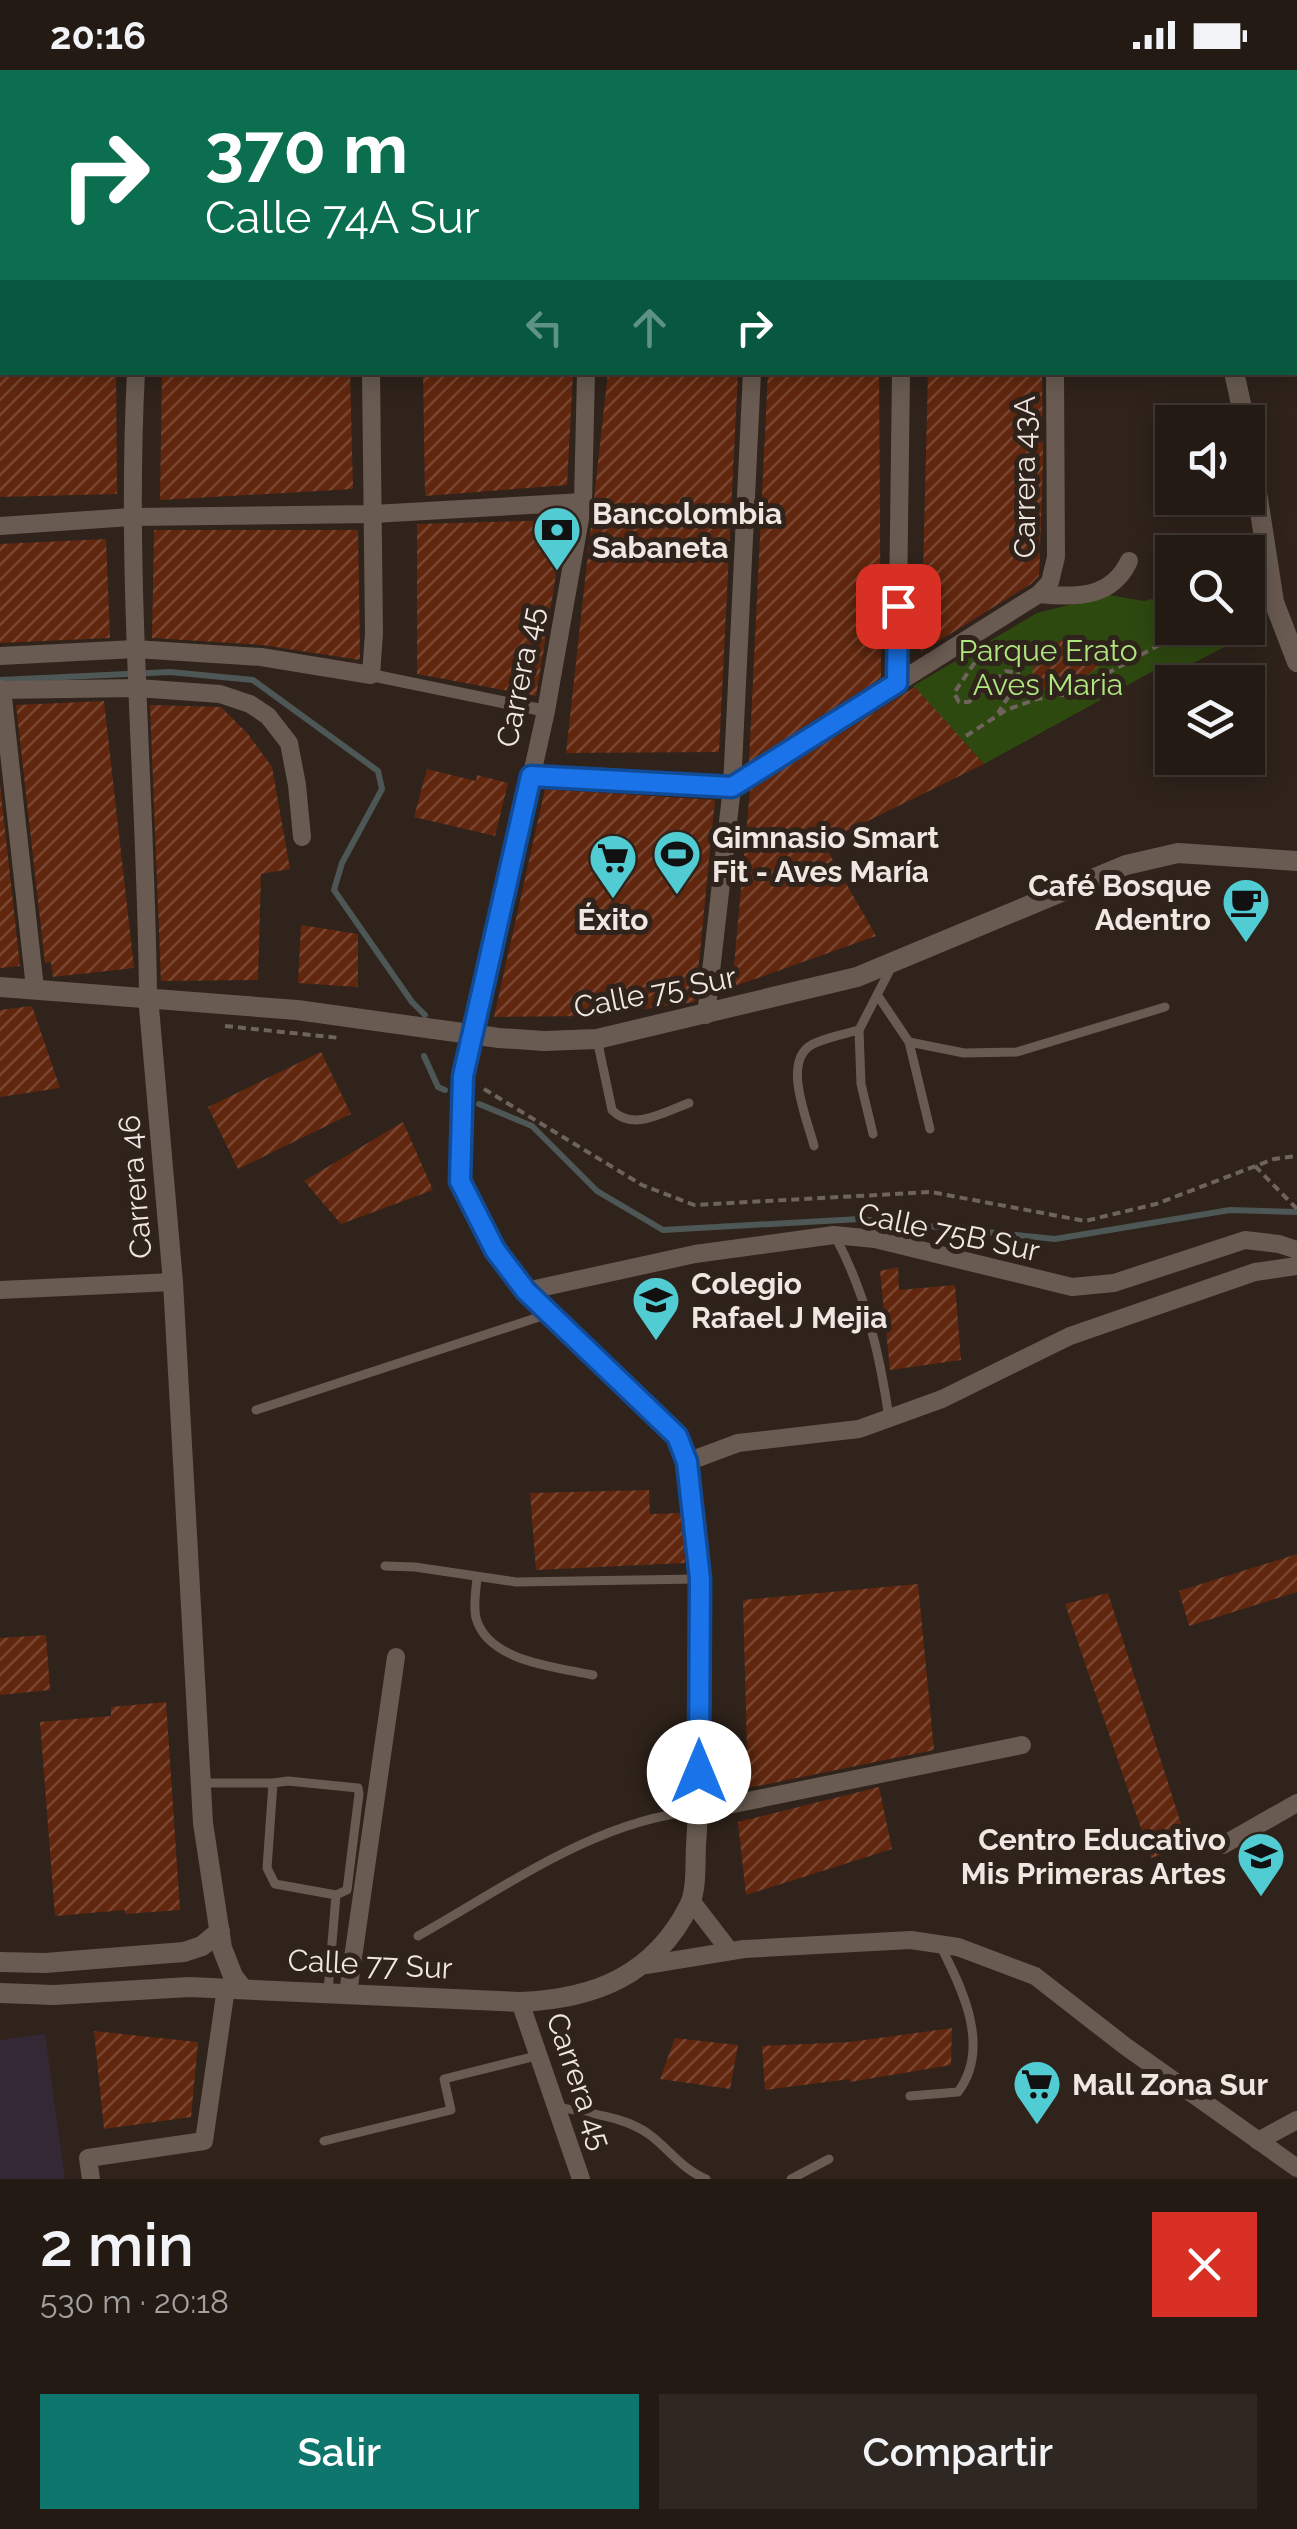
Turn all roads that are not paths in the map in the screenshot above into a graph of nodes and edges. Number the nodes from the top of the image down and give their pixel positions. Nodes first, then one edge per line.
1 (136, 375) edge
2 (371, 375) edge
3 (586, 375) edge
4 (752, 375) edge
5 (901, 375) edge
6 (1055, 375) edge
7 (1235, 375) edge
8 (1241, 405) edge
9 (582, 502) junction
10 (373, 514) junction
11 (1261, 515) edge
12 (131, 517) junction
13 (0, 526) edge
14 (1129, 561) dead end
15 (1044, 588) junction
16 (136, 655) junction
17 (0, 656) edge
18 (1297, 662) edge
19 (371, 674) junction
20 (897, 683) junction
21 (136, 684) junction
22 (1, 690) edge
23 (546, 711) junction
24 (531, 776) junction
25 (732, 787) junction
26 (302, 837) dead end
27 (1297, 861) edge
28 (894, 962) junction
29 (0, 987) edge
30 (35, 988) junction
31 (148, 996) junction
32 (878, 996) junction
33 (1165, 1006) dead end
34 (706, 1016) junction
35 (859, 1030) junction
36 (474, 1034) junction
37 (597, 1039) junction
38 (908, 1042) junction
39 (689, 1104) dead end
40 (930, 1129) dead end
41 (873, 1134) dead end
42 (814, 1146) dead end
43 (834, 1236) junction
44 (1297, 1250) edge
45 (1297, 1266) edge
46 (173, 1282) junction
47 (0, 1290) edge
48 (526, 1291) junction
49 (550, 1314) junction
50 (256, 1410) dead end
51 (889, 1418) junction
52 (687, 1462) junction
53 (385, 1566) dead end
54 (477, 1578) junction
55 (700, 1579) junction
56 (396, 1657) dead end
57 (594, 1675) dead end
58 (1022, 1745) dead end
59 (201, 1782) junction
60 (273, 1783) junction
61 (1297, 1804) edge
62 (699, 1811) junction
63 (1223, 1845) dead end
64 (336, 1896) junction
65 (692, 1902) junction
66 (220, 1931) junction
67 (418, 1936) dead end
68 (939, 1944) junction
69 (729, 1950) junction
70 (184, 1952) junction
71 (0, 1962) edge
72 (646, 1965) junction
73 (189, 1987) junction
74 (235, 1989) junction
75 (0, 1992) edge
76 (338, 1992) junction
77 (520, 2002) junction
78 (540, 2055) junction
79 (910, 2096) dead end
80 (559, 2107) junction
81 (1297, 2120) edge
82 (324, 2141) dead end
83 (1258, 2141) junction
84 (829, 2159) dead end
85 (1297, 2168) edge
86 (91, 2179) edge
87 (581, 2179) edge
88 (706, 2179) edge
89 (791, 2179) edge

1 - 12 street, Carrera 46
2 - 10 street
3 - 9 street, Carrera 45
4 - 25 street
5 - 20 street
6 - 15 street, Carrera 43A
7 - 8 street
9 - 10 street
9 - 23 street, Carrera 45
10 - 12 street
10 - 19 street
11 - 18 street
12 - 13 street
12 - 16 street, Carrera 46
14 - 15 street
15 - 20 street
16 - 17 street
16 - 19 street
16 - 21 street, Carrera 46
19 - 23 street
20 - 25 street
21 - 22 street
21 - 26 street
21 - 31 street, Carrera 46
22 - 30 street
23 - 24 street, Carrera 45
24 - 25 street
24 - 36 street, Carrera 45
25 - 34 street
27 - 28 street, Calle 75 Sur
28 - 32 lane
28 - 34 street, Calle 75 Sur
29 - 30 street, Calle 75 Sur
30 - 31 street, Calle 75 Sur
31 - 36 street, Calle 75 Sur
31 - 46 street, Carrera 46
32 - 35 lane
32 - 38 lane
33 - 38 lane
34 - 37 street, Calle 75 Sur
35 - 41 lane
35 - 42 lane
36 - 37 street, Calle 75 Sur
36 - 48 street, Carrera 45
37 - 39 lane
38 - 40 lane
43 - 44 street, Calle 75B Sur
43 - 48 street, Calle 75B Sur
43 - 51 lane
45 - 51 street
46 - 47 street
46 - 59 street, Carrera 46
48 - 49 street, Carrera 45
49 - 50 lane
49 - 52 street, Carrera 45
51 - 52 street
52 - 55 street, Carrera 45
53 - 54 lane
54 - 55 lane
54 - 57 lane
55 - 62 street, Carrera 45
56 - 76 street
58 - 62 street
59 - 60 lane
59 - 66 street, Carrera 46
60 - 64 lane
60 - 64 lane
61 - 63 street
62 - 65 street, Carrera 45
62 - 67 lane
64 - 76 lane
65 - 69 street
65 - 72 street, Carrera 45
66 - 70 street
66 - 74 street, Carrera 46
68 - 69 street, Calle 77 Sur
68 - 79 lane
68 - 83 street, Calle 77 Sur
69 - 72 street, Calle 77 Sur
70 - 71 street
70 - 73 street
72 - 77 street, Calle 77 Sur
73 - 74 street, Calle 77 Sur
73 - 75 street, Calle 77 Sur
74 - 76 street, Calle 77 Sur
74 - 86 street
76 - 77 street, Calle 77 Sur
77 - 78 street, Carrera 45
78 - 80 street, Carrera 45
78 - 82 lane
80 - 87 street, Carrera 45
80 - 88 lane
81 - 83 street
83 - 85 street, Calle 77 Sur
84 - 89 lane

